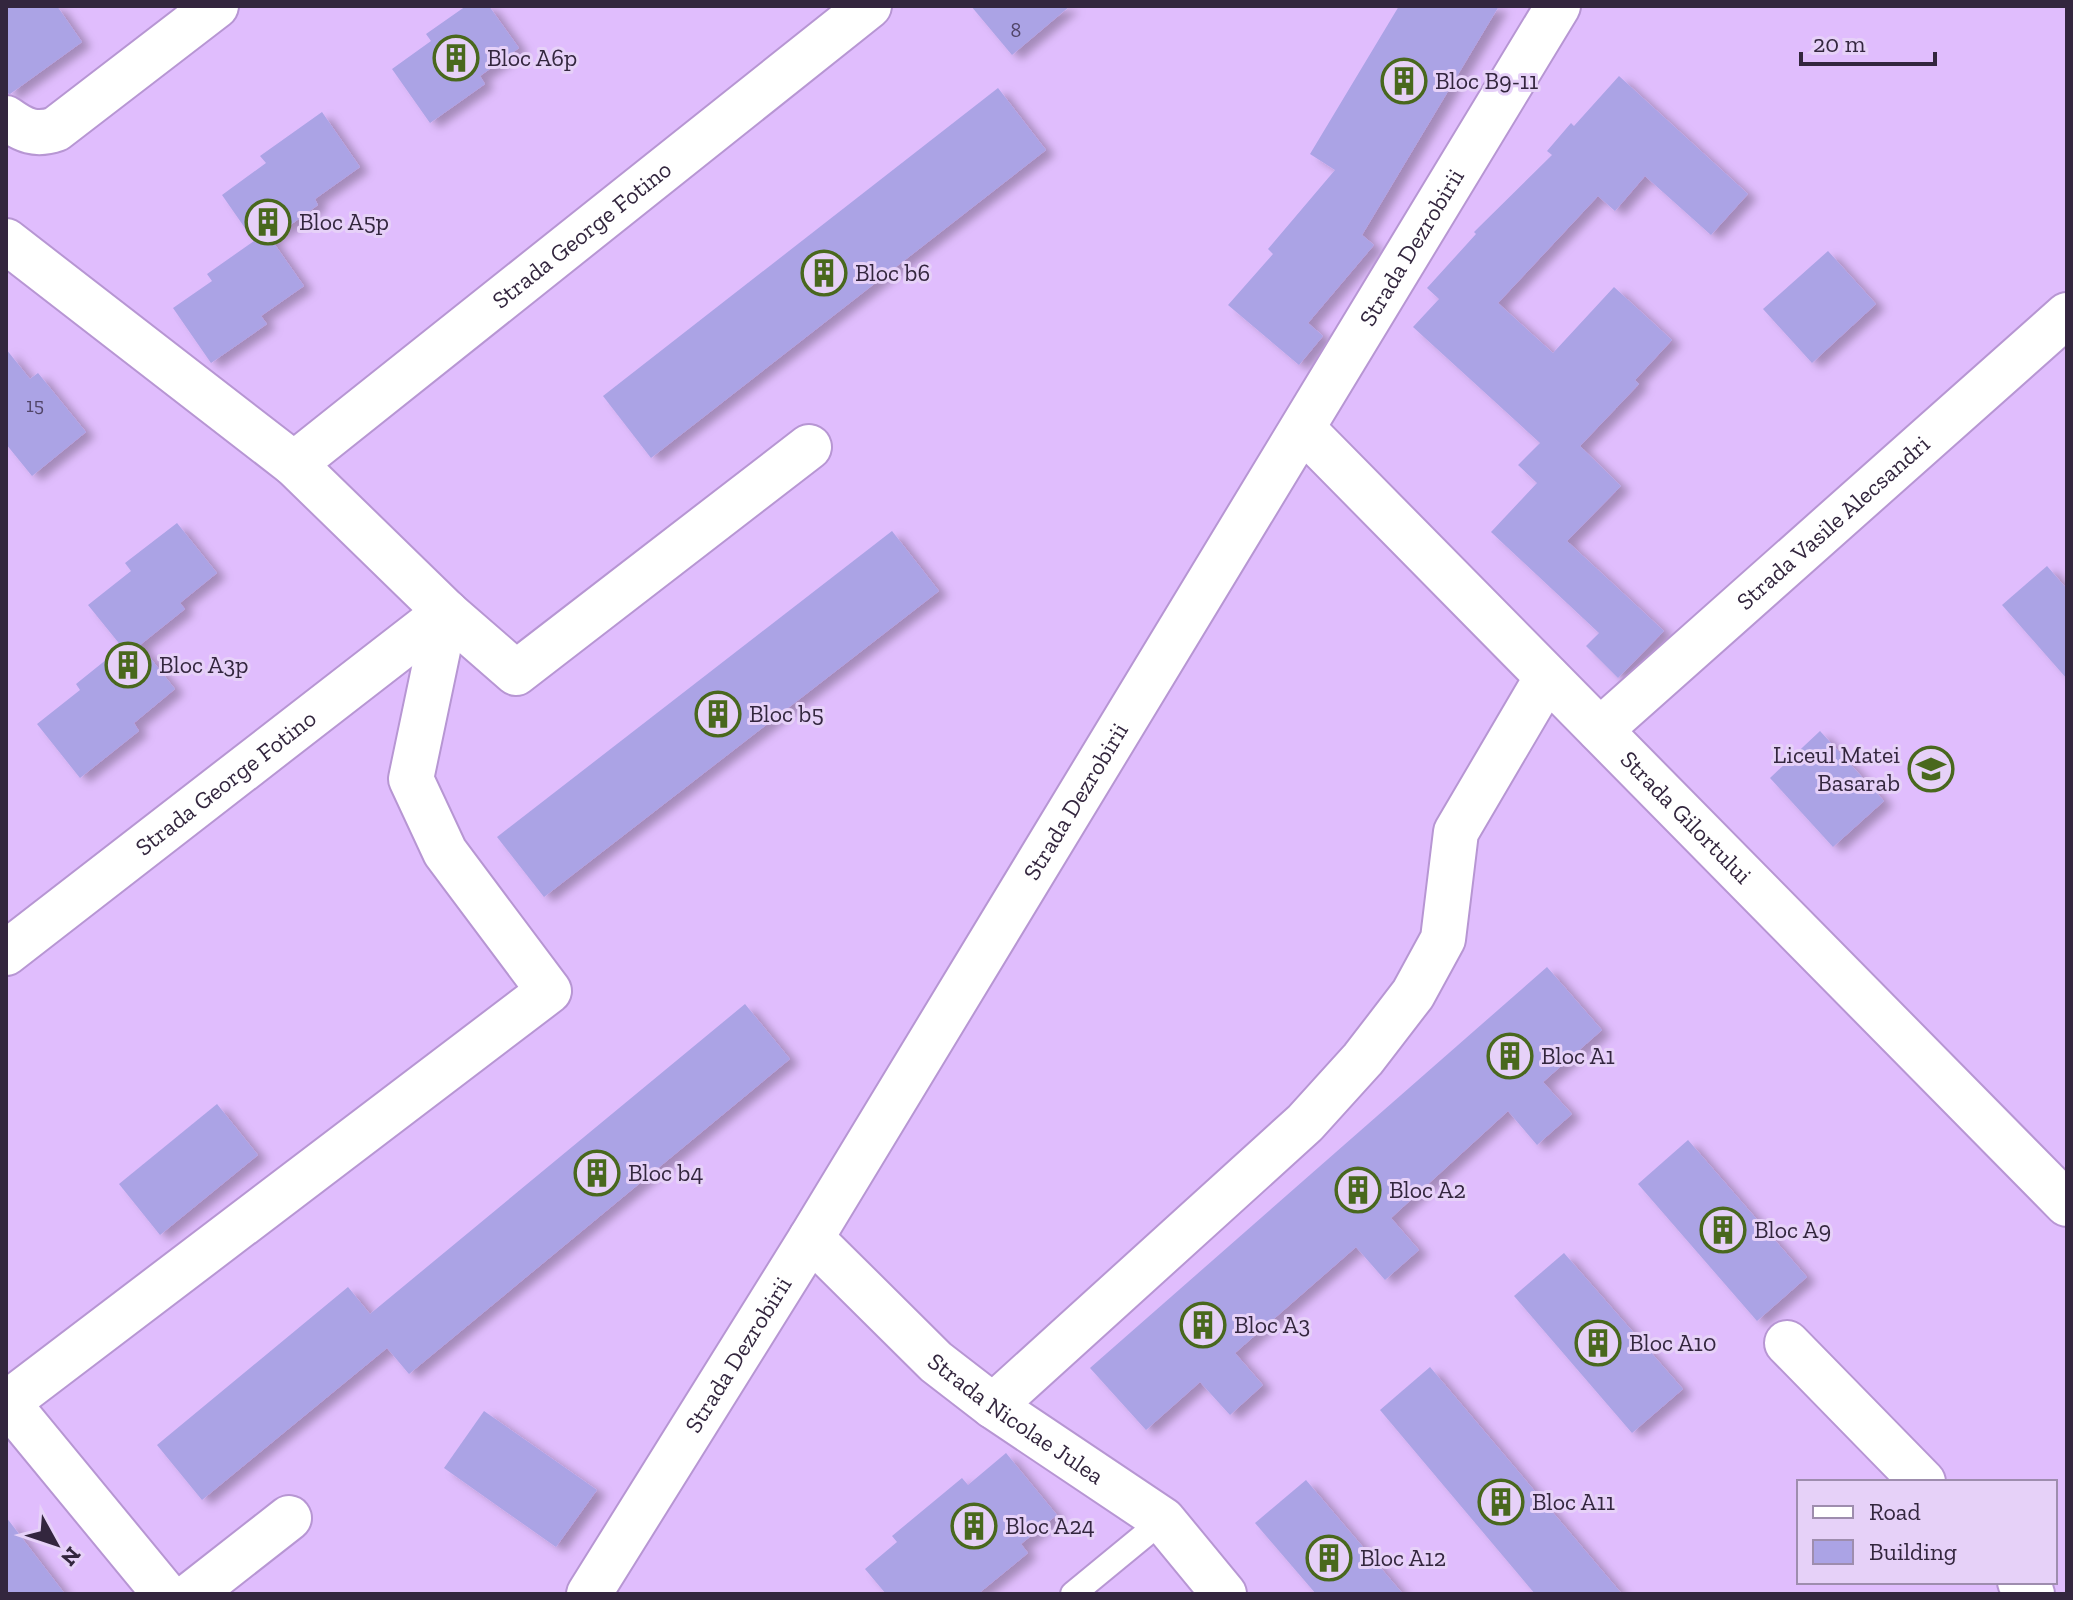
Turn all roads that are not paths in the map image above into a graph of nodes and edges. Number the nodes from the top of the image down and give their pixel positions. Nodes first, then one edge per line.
1 (216, 6) edge
2 (869, 6) edge
3 (1558, 6) edge
4 (6, 118) edge
5 (6, 241) edge
6 (2067, 315) edge
7 (1304, 430) junction
8 (809, 447) dead end
9 (294, 464) junction
10 (446, 612) junction
11 (1547, 677) junction
12 (1600, 730) junction
13 (6, 953) edge
14 (2067, 1204) edge
15 (811, 1238) junction
16 (1787, 1343) dead end
17 (6, 1402) edge
18 (993, 1406) junction
19 (1921, 1480) edge
20 (289, 1518) dead end
21 (1163, 1520) junction
22 (165, 1594) edge
23 (192, 1594) edge
24 (589, 1594) edge
25 (1073, 1594) edge
26 (1224, 1594) edge

1 - 4 street
2 - 9 street, Strada George Fotino
3 - 7 street, Strada Dezrobirii
5 - 9 street
6 - 12 street, Strada Vasile Alecsandri
7 - 11 street, Strada Gilortului
7 - 15 street, Strada Dezrobirii
8 - 10 street
9 - 10 street
10 - 13 street, Strada George Fotino
10 - 17 street
11 - 12 street, Strada Gilortului
11 - 18 street
12 - 14 street, Strada Gilortului
15 - 18 street, Strada Nicolae Julea
15 - 24 street, Strada Dezrobirii
16 - 19 street
17 - 22 street
18 - 21 street, Strada Nicolae Julea
20 - 23 street
21 - 25 lane
21 - 26 street, Strada Nicolae Julea

